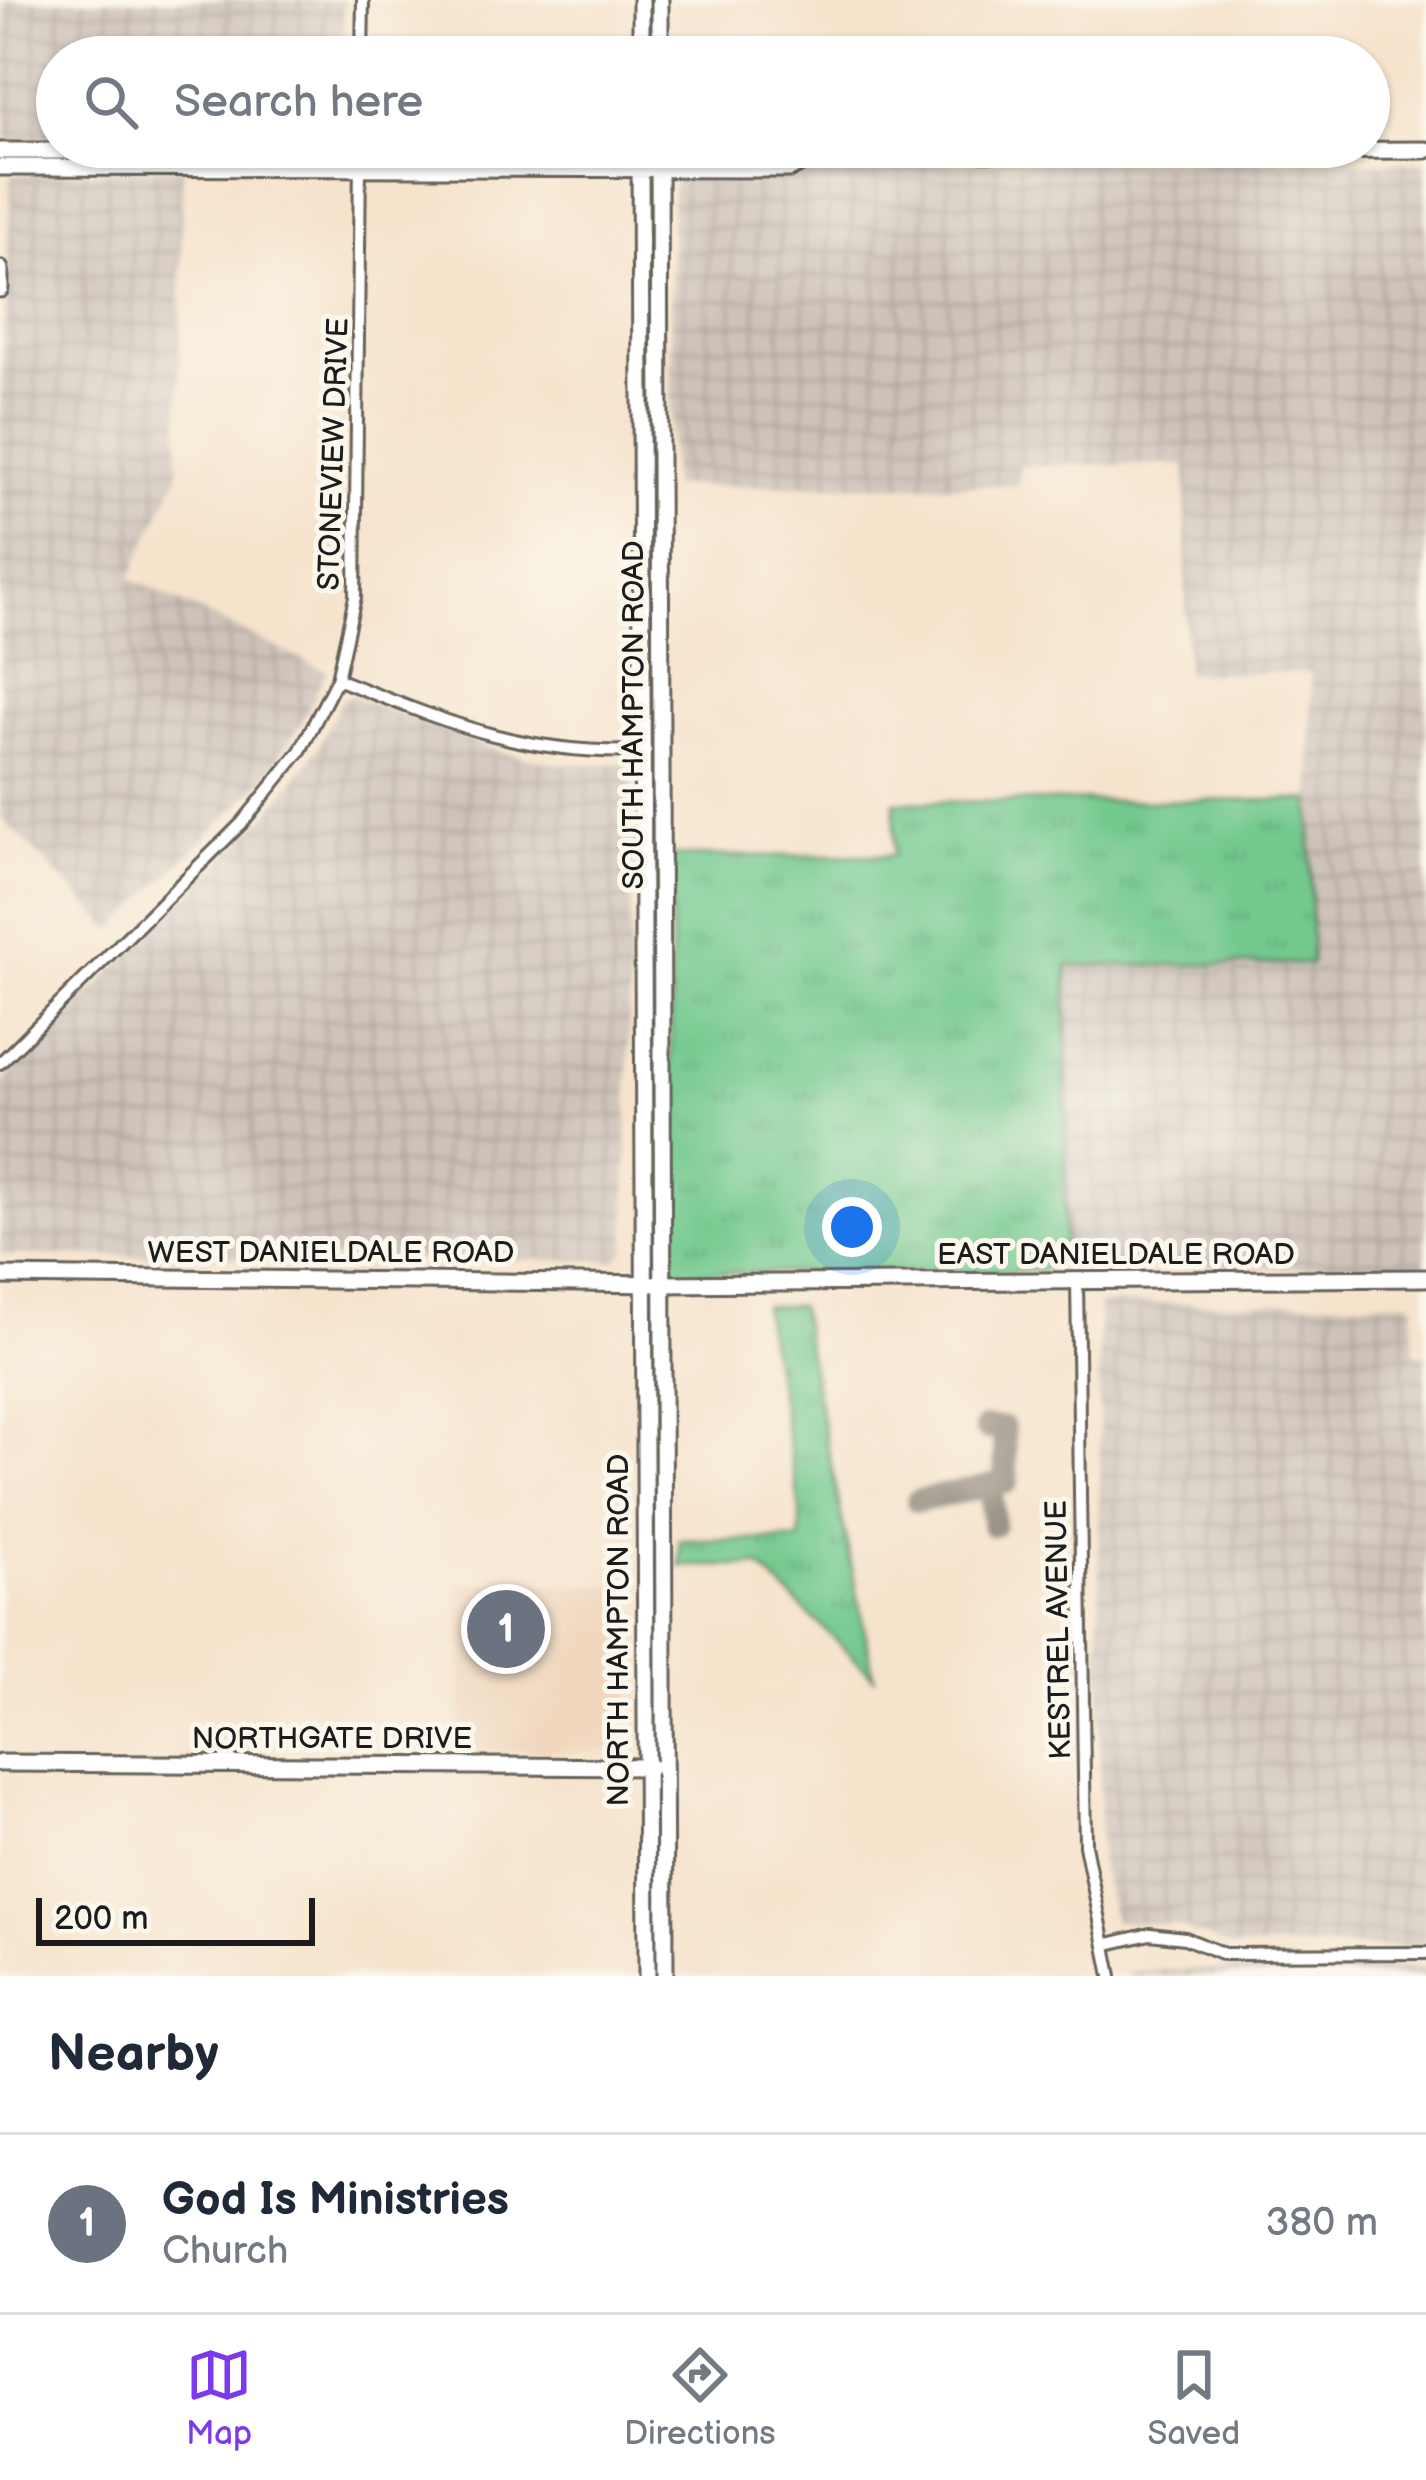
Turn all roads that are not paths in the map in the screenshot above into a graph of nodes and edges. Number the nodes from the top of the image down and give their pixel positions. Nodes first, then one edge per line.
1 (363, 0) edge
2 (641, 0) edge
3 (660, 0) edge
4 (362, 36) edge
5 (641, 36) edge
6 (660, 36) edge
7 (1390, 150) edge
8 (1426, 150) edge
9 (0, 152) edge
10 (36, 154) edge
11 (36, 166) edge
12 (0, 167) edge
13 (360, 168) edge
14 (620, 168) edge
15 (640, 168) edge
16 (659, 168) edge
17 (640, 199) junction
18 (0, 269) edge
19 (0, 289) edge
20 (338, 679) junction
21 (660, 750) junction
22 (641, 751) junction
23 (642, 1012) junction
24 (661, 1012) junction
25 (0, 1063) edge
26 (0, 1276) edge
27 (1426, 1278) edge
28 (1077, 1281) junction
29 (642, 1284) junction
30 (662, 1284) junction
31 (644, 1496) junction
32 (662, 1497) junction
33 (645, 1640) junction
34 (663, 1641) junction
35 (0, 1763) edge
36 (664, 1766) junction
37 (646, 1768) junction
38 (1108, 1944) junction
39 (1426, 1953) edge
40 (647, 1976) edge
41 (664, 1976) edge
42 (1111, 1976) edge

1 - 4 street
2 - 5 main road
3 - 6 main road
7 - 8 main road
9 - 10 main road
11 - 12 main road
13 - 20 street, STONEVIEW DRIVE
14 - 17 main road
15 - 17 main road, SOUTH HAMPTON ROAD
16 - 21 main road, SOUTH HAMPTON ROAD
17 - 22 main road, SOUTH HAMPTON ROAD
18 - 19 main road
20 - 22 street
20 - 25 street, STONEVIEW DRIVE
21 - 22 street
21 - 24 main road, SOUTH HAMPTON ROAD
22 - 23 main road, SOUTH HAMPTON ROAD
23 - 24 main road
23 - 29 main road, SOUTH HAMPTON ROAD
24 - 30 main road, SOUTH HAMPTON ROAD
26 - 29 main road, WEST DANIELDALE ROAD
27 - 28 main road, EAST DANIELDALE ROAD
28 - 30 main road, EAST DANIELDALE ROAD
28 - 38 street, KESTREL AVENUE
29 - 30 main road, WEST DANIELDALE ROAD
29 - 31 main road, NORTH HAMPTON ROAD
30 - 32 main road, NORTH HAMPTON ROAD
31 - 32 main road
31 - 33 main road, NORTH HAMPTON ROAD
32 - 34 main road, NORTH HAMPTON ROAD
33 - 34 main road
33 - 37 main road, NORTH HAMPTON ROAD
34 - 36 main road, NORTH HAMPTON ROAD
35 - 37 main road, NORTHGATE DRIVE
36 - 37 main road, NORTHGATE DRIVE
36 - 41 main road, NORTH HAMPTON ROAD
37 - 40 main road, NORTH HAMPTON ROAD
38 - 39 street
38 - 42 street, KESTREL AVENUE

